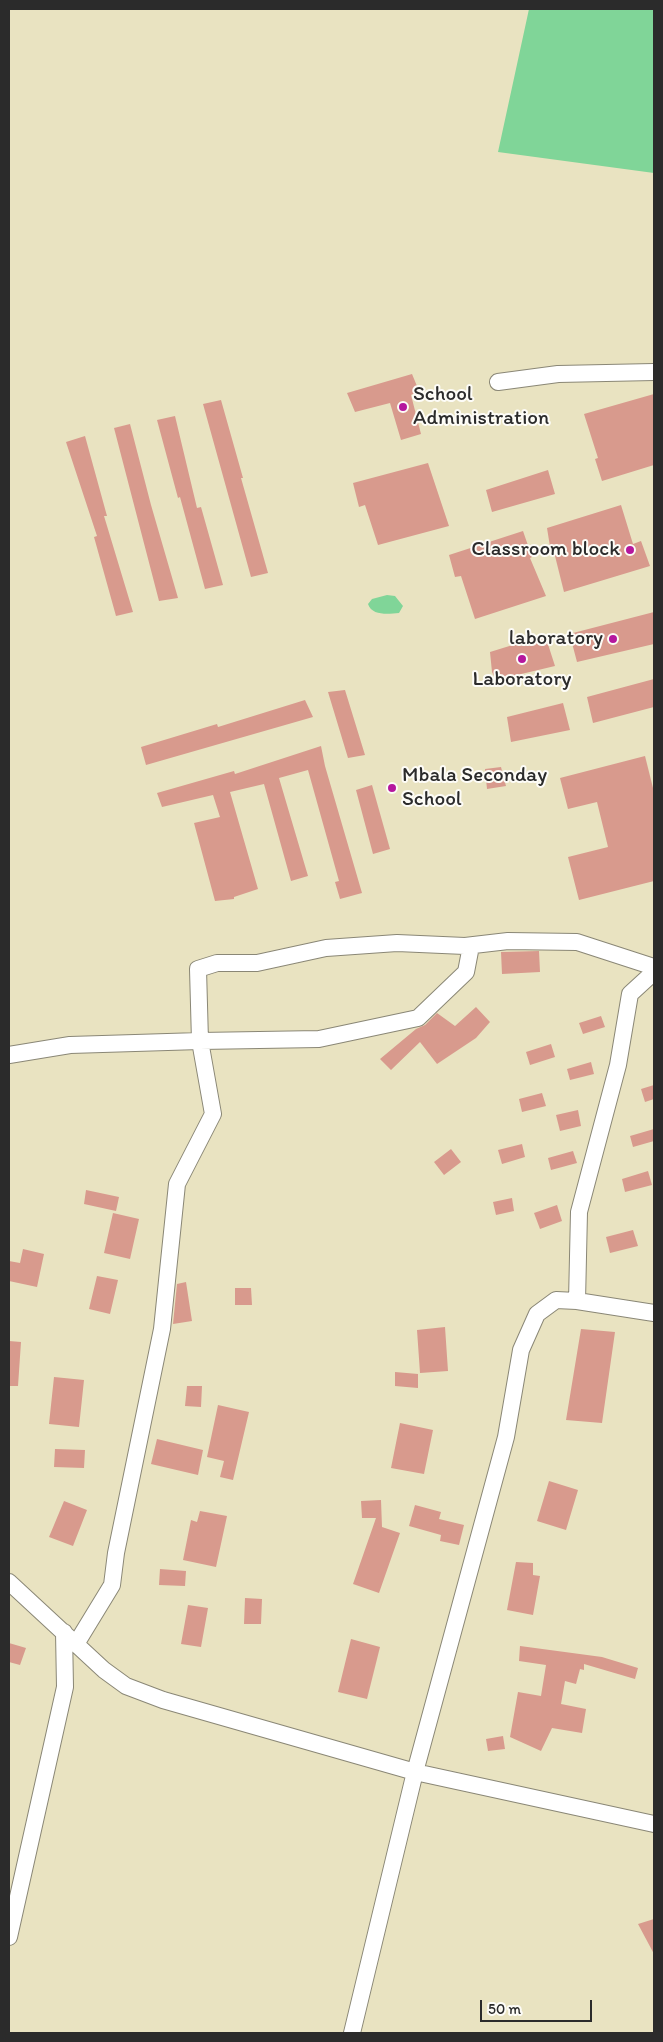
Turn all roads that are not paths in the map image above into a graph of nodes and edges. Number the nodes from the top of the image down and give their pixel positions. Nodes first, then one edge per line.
1 (654, 372) edge
2 (498, 382) dead end
3 (471, 946) junction
4 (654, 967) edge
5 (654, 972) edge
6 (200, 1041) junction
7 (9, 1055) edge
8 (577, 1301) junction
9 (654, 1313) edge
10 (9, 1582) edge
11 (64, 1632) junction
12 (76, 1644) junction
13 (415, 1772) junction
14 (654, 1824) edge
15 (9, 1937) edge
16 (352, 2033) edge

1 - 2 street
3 - 4 street
3 - 6 street
3 - 6 street
5 - 8 street
6 - 7 street
6 - 12 street
8 - 9 street
8 - 13 street
10 - 11 street
11 - 12 street
11 - 15 street
12 - 13 street
13 - 14 street
13 - 16 street

